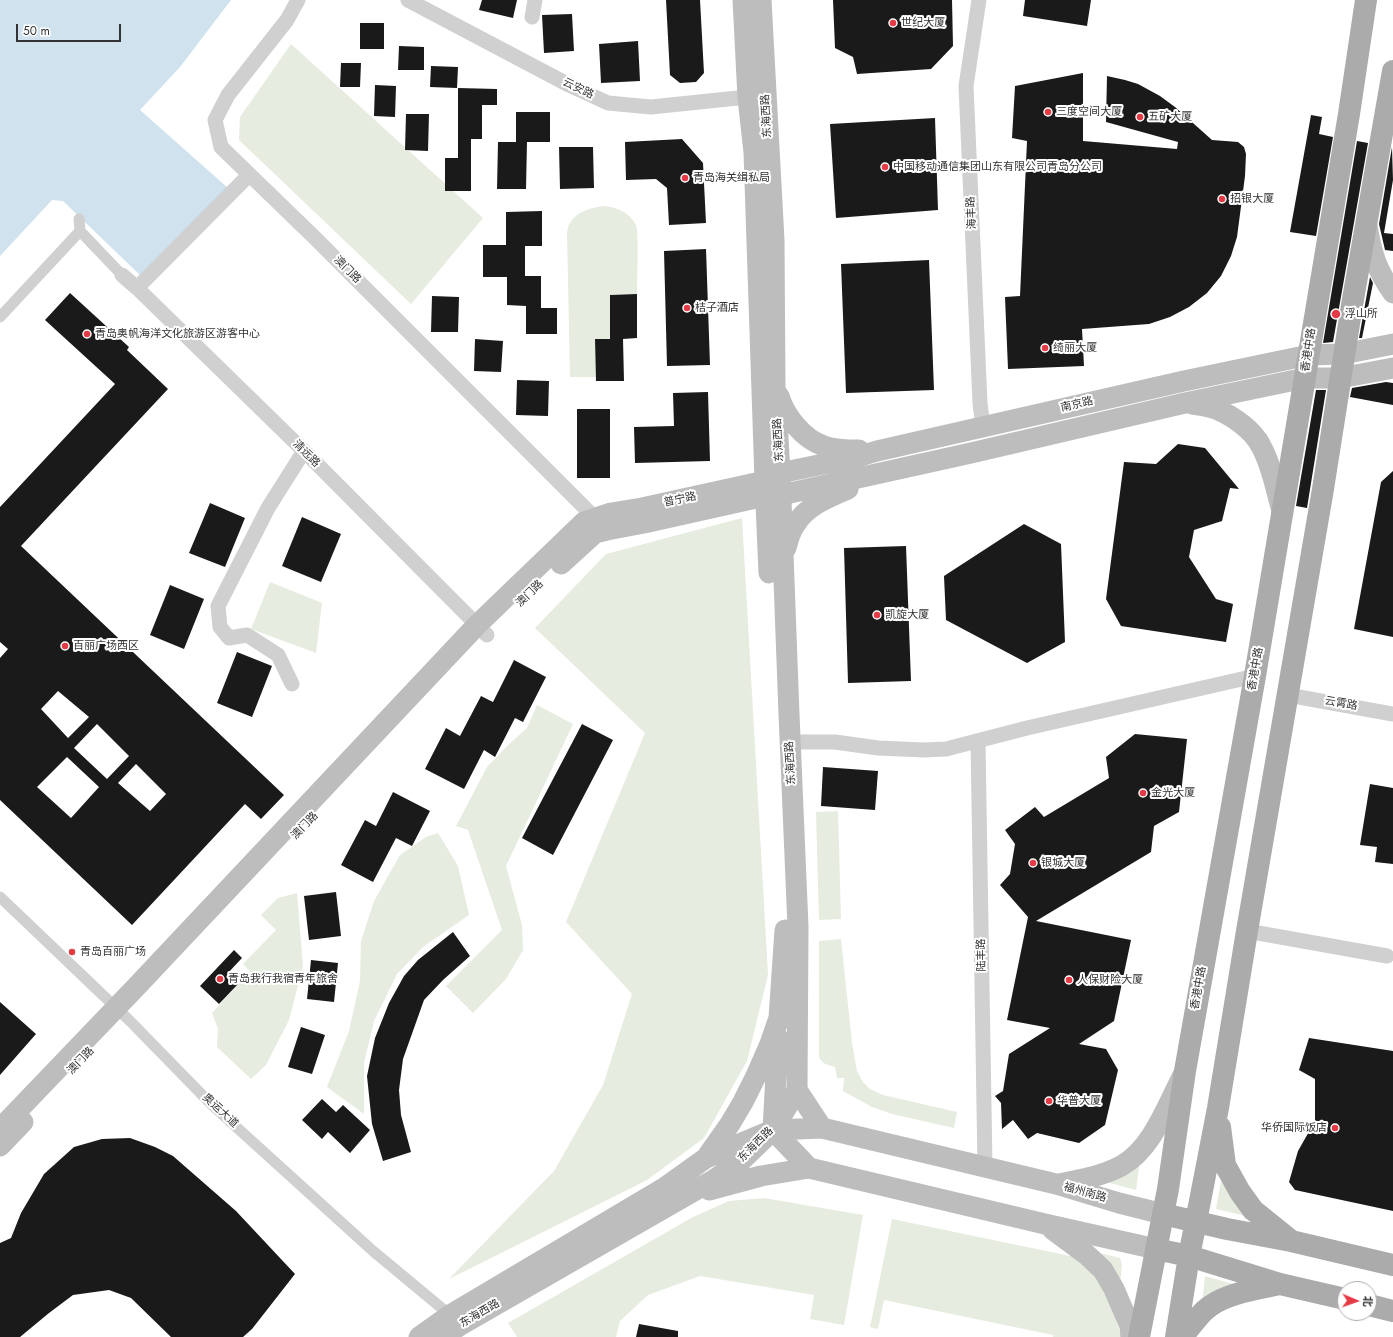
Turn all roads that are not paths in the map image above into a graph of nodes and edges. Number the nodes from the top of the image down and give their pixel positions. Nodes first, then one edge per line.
1 (298, 0) edge
2 (408, 0) edge
3 (535, 0) edge
4 (743, 0) edge
5 (761, 0) edge
6 (979, 0) edge
7 (1366, 0) edge
8 (532, 17) dead end
9 (1393, 71) edge
10 (757, 96) junction
11 (249, 175) junction
12 (79, 219) dead end
13 (1366, 223) junction
14 (80, 231) junction
15 (122, 275) joint
16 (137, 288) junction
17 (1393, 293) edge
18 (0, 317) edge
19 (1393, 344) edge
20 (1344, 354) junction
21 (1309, 355) junction
22 (1393, 368) edge
23 (1305, 378) junction
24 (1340, 378) junction
25 (775, 385) junction
26 (1185, 403) junction
27 (983, 427) junction
28 (304, 451) junction
29 (877, 451) junction
30 (882, 473) junction
31 (773, 486) junction
32 (1282, 511) junction
33 (601, 524) junction
34 (783, 560) junction
35 (482, 630) junction
36 (1255, 676) junction
37 (292, 684) dead end
38 (1288, 695) junction
39 (1393, 714) edge
40 (790, 742) junction
41 (978, 742) junction
42 (0, 897) edge
43 (1247, 931) junction
44 (1387, 956) dead end
45 (120, 1012) junction
46 (779, 1018) junction
47 (1185, 1071) junction
48 (797, 1090) junction
49 (1218, 1108) junction
50 (822, 1128) junction
51 (0, 1129) edge
52 (773, 1130) junction
53 (0, 1146) edge
54 (706, 1158) junction
55 (985, 1167) junction
56 (809, 1168) junction
57 (1056, 1184) junction
58 (682, 1198) junction
59 (1162, 1214) junction
60 (1195, 1222) junction
61 (1045, 1224) junction
62 (1291, 1241) junction
63 (1156, 1248) junction
64 (1189, 1256) junction
65 (1393, 1265) edge
66 (1280, 1284) junction
67 (1337, 1297) edge
68 (1377, 1307) edge
69 (1393, 1311) edge
70 (455, 1329) edge
71 (419, 1337) edge
72 (1131, 1337) edge
73 (1139, 1337) edge
74 (1176, 1337) edge
75 (1182, 1337) edge

1 - 11 street, 澳门路
2 - 10 street, 云安路
3 - 8 street
4 - 10 main road, 东海西路
5 - 10 main road, 东海西路
6 - 27 street, 海丰路
7 - 21 main road, 香港中路
9 - 13 main road
10 - 25 main road, 东海西路
10 - 31 main road, 东海西路
11 - 16 street
11 - 33 street, 澳门路
12 - 14 street
13 - 17 main road
13 - 20 main road
14 - 15 street
14 - 18 street
15 - 16 street, 清远路
16 - 28 street, 清远路
19 - 20 main road, 南京路
20 - 21 main road, 南京路
20 - 24 main road
21 - 23 main road, 香港中路
21 - 27 main road, 南京路
22 - 24 main road
23 - 24 main road
23 - 26 main road
23 - 32 main road, 香港中路
24 - 38 main road
25 - 29 main road
25 - 31 main road, 东海西路
26 - 30 main road
26 - 32 main road
27 - 29 main road, 南京路
28 - 35 street, 清远路
28 - 37 street
29 - 31 main road, 南京路
30 - 31 main road
30 - 34 main road
31 - 33 main road, 普宁路
31 - 34 main road, 东海西路
31 - 46 main road, 东海西路
32 - 36 main road, 香港中路
33 - 35 main road, 澳门路
34 - 40 main road, 东海西路
35 - 45 main road, 澳门路
36 - 41 street
36 - 47 main road, 香港中路
38 - 39 street, 云霄路
38 - 43 main road
40 - 41 street
40 - 48 main road, 东海西路
41 - 55 street, 陆丰路
42 - 45 street, 奥运大道
43 - 44 street
43 - 49 main road
45 - 51 main road, 澳门路
45 - 53 main road, 澳门路
45 - 70 street, 奥运大道
46 - 52 main road
46 - 54 main road, 东海西路
47 - 57 main road
47 - 59 main road, 香港中路
48 - 50 main road
48 - 52 main road, 东海西路
49 - 60 main road
49 - 62 main road
50 - 52 main road, 福州南路
50 - 55 main road, 福州南路
52 - 54 main road
52 - 56 main road
52 - 58 main road, 东海西路
54 - 70 main road, 东海西路
55 - 57 main road, 福州南路
56 - 58 main road
56 - 61 main road
57 - 59 main road, 福州南路
58 - 70 main road, 东海西路
59 - 60 main road, 福州南路
59 - 63 main road, 香港中路
60 - 62 main road, 福州南路
60 - 64 main road
61 - 63 main road
61 - 72 main road
62 - 65 main road, 福州南路
63 - 64 main road
63 - 73 main road, 香港中路
64 - 66 main road
64 - 74 main road
66 - 67 main road
66 - 75 main road
68 - 69 main road
70 - 71 main road, 东海西路

